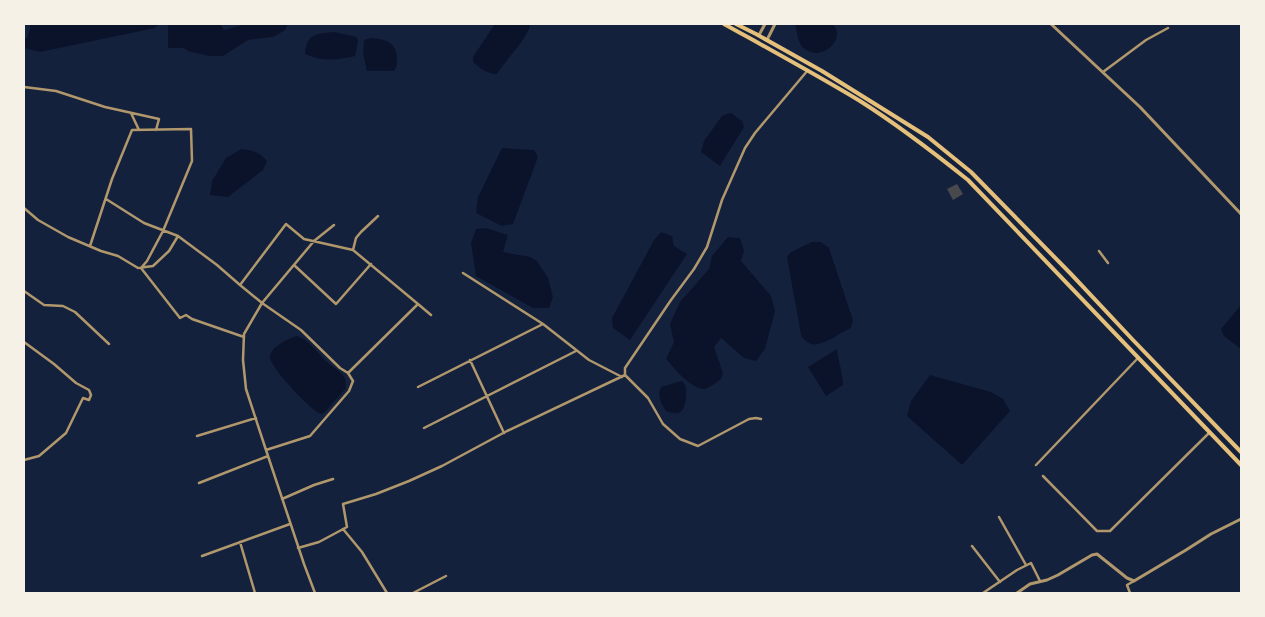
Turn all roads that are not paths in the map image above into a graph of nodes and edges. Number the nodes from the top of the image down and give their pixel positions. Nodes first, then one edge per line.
1 (724, 24) edge
2 (736, 24) edge
3 (765, 24) edge
4 (775, 24) edge
5 (1051, 24) edge
6 (1168, 28) dead end
7 (759, 35) junction
8 (767, 40) junction
9 (808, 70) junction
10 (1103, 72) junction
11 (24, 87) edge
12 (130, 112) junction
13 (139, 130) junction
14 (156, 130) junction
15 (106, 200) junction
16 (24, 208) edge
17 (1241, 214) edge
18 (378, 216) dead end
19 (334, 225) dead end
20 (163, 231) junction
21 (178, 236) junction
22 (314, 241) junction
23 (90, 246) junction
24 (353, 250) junction
25 (1099, 251) dead end
26 (1108, 263) dead end
27 (371, 264) junction
28 (294, 265) junction
29 (141, 268) junction
30 (463, 273) dead end
31 (240, 285) junction
32 (24, 291) edge
33 (262, 303) junction
34 (418, 304) junction
35 (431, 315) dead end
36 (543, 324) junction
37 (244, 337) junction
38 (24, 342) edge
39 (109, 344) dead end
40 (577, 350) junction
41 (1138, 358) junction
42 (470, 360) junction
43 (348, 372) junction
44 (623, 376) junction
45 (418, 387) dead end
46 (487, 397) junction
47 (256, 418) junction
48 (761, 419) dead end
49 (424, 428) dead end
50 (1210, 432) junction
51 (504, 433) junction
52 (197, 436) dead end
53 (266, 450) junction
54 (1241, 452) edge
55 (268, 456) junction
56 (24, 460) edge
57 (1036, 465) dead end
58 (1241, 465) edge
59 (1043, 476) dead end
60 (333, 479) dead end
61 (199, 483) dead end
62 (282, 499) junction
63 (999, 517) dead end
64 (1241, 518) edge
65 (291, 524) junction
66 (344, 529) junction
67 (240, 542) junction
68 (972, 546) dead end
69 (298, 548) junction
70 (202, 556) dead end
71 (1026, 566) junction
72 (446, 576) dead end
73 (1040, 581) junction
74 (1134, 581) junction
75 (1000, 582) junction
76 (1023, 592) edge
77 (255, 593) edge
78 (315, 593) edge
79 (387, 593) edge
80 (413, 593) edge
81 (983, 593) edge
82 (1017, 593) edge
83 (1130, 593) edge

1 - 9 highway
2 - 7 highway
3 - 7 street
4 - 8 street
5 - 10 street
6 - 10 street
7 - 8 highway
8 - 54 highway
9 - 41 highway
9 - 44 street
10 - 17 street
11 - 12 street
12 - 13 street
12 - 14 street
13 - 14 street
13 - 15 street
14 - 20 street
15 - 20 street
15 - 23 street
16 - 23 street
18 - 24 street
19 - 22 street
20 - 21 street
20 - 29 street
21 - 29 street
21 - 31 street
22 - 24 street
22 - 28 street
22 - 31 street
23 - 29 street
24 - 27 street
25 - 26 street
27 - 28 street
27 - 34 street
28 - 33 street
29 - 37 street
30 - 36 street
31 - 33 street
32 - 39 street
33 - 37 street
33 - 43 street
34 - 35 street
34 - 43 street
36 - 40 street
36 - 42 street
37 - 47 street
38 - 56 street
40 - 44 street
40 - 46 street
41 - 50 highway
41 - 57 street
42 - 45 street
42 - 46 street
43 - 53 street
44 - 48 street
44 - 51 street
46 - 49 street
46 - 51 street
47 - 52 street
47 - 53 street
50 - 58 highway
50 - 59 street
51 - 66 street
53 - 55 street
55 - 61 street
55 - 62 street
60 - 62 street
62 - 65 street
63 - 71 street
64 - 74 street
65 - 67 street
65 - 69 street
66 - 69 street
66 - 79 street
67 - 70 street
67 - 77 street
68 - 75 street
69 - 78 street
71 - 73 street
71 - 75 street
72 - 80 street
73 - 74 street
73 - 76 street
74 - 83 street
75 - 81 street
76 - 82 street

